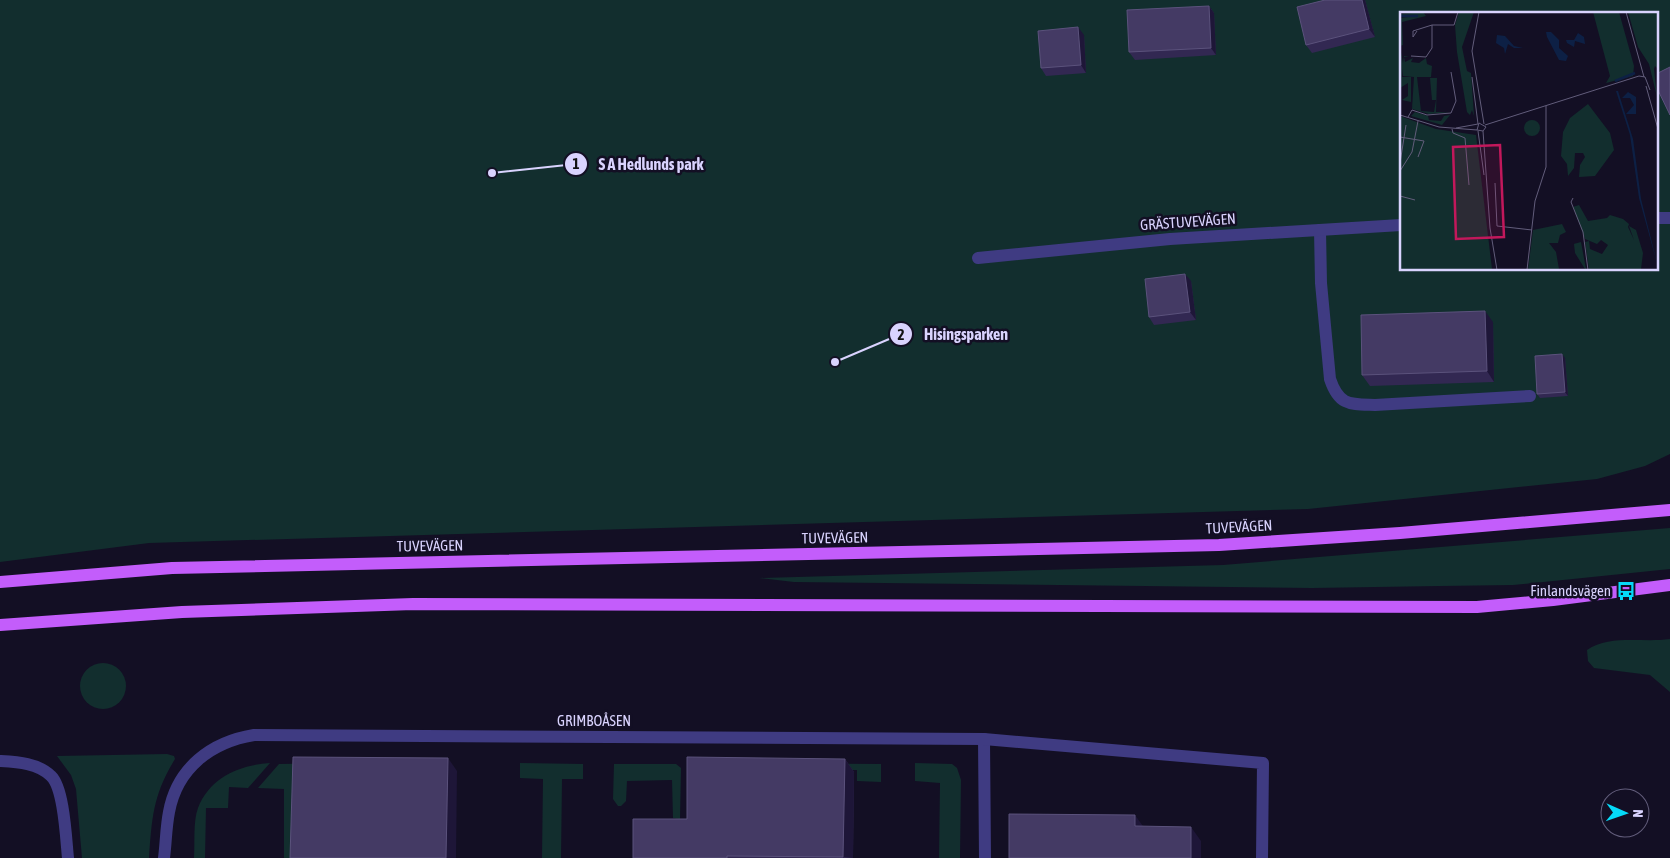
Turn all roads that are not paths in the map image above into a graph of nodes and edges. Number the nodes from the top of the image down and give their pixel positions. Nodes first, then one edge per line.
1 (1400, 225) edge
2 (1320, 230) junction
3 (978, 258) dead end
4 (1530, 396) dead end
5 (1670, 510) edge
6 (0, 582) edge
7 (1670, 585) edge
8 (0, 626) edge
9 (984, 739) junction
10 (0, 761) edge
11 (68, 858) edge
12 (164, 858) edge
13 (985, 858) edge
14 (1262, 858) edge

1 - 2 street, GRÄSTUVEVÄGEN
2 - 3 street, GRÄSTUVEVÄGEN
2 - 4 street
5 - 6 main road, TUVEVÄGEN
7 - 8 main road
9 - 12 street, GRIMBOÅSEN
9 - 13 street
9 - 14 street, GRIMBOÅSEN
10 - 11 street

